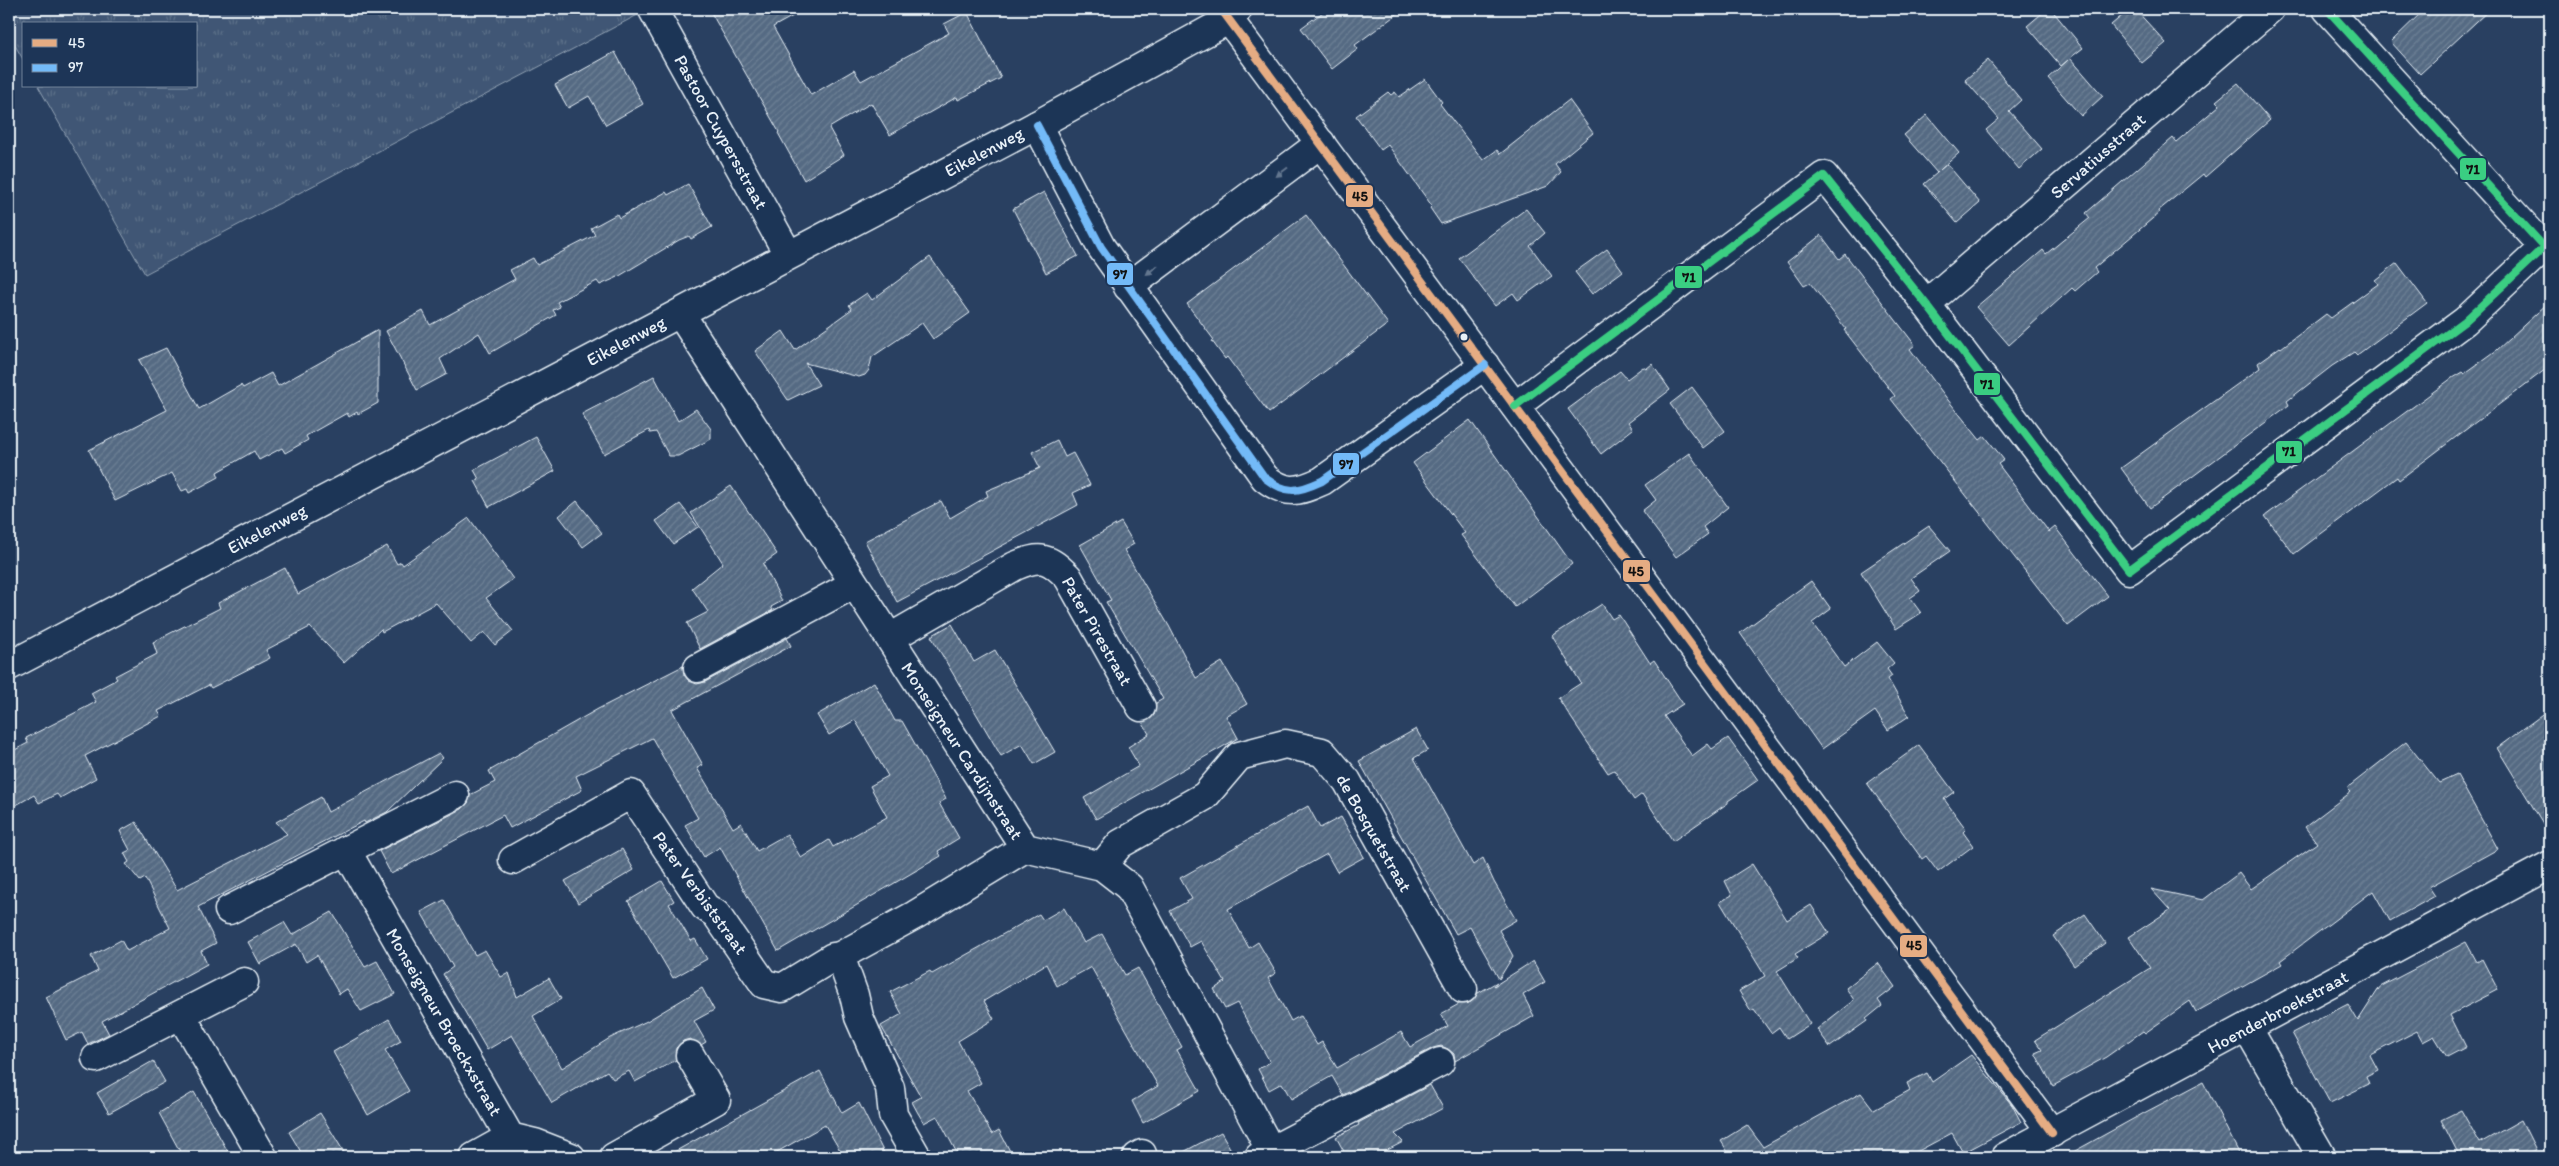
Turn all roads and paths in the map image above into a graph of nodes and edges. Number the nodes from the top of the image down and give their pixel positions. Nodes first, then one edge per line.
1 (2270, 9) edge
2 (2327, 9) edge
3 (653, 10) edge
4 (1229, 12) edge
5 (1037, 125) junction
6 (1321, 143) junction
7 (788, 254) junction
8 (1128, 287) junction
9 (1926, 304) junction
10 (680, 313) junction
11 (1485, 365) junction
12 (1515, 406) junction
13 (854, 584) junction
14 (890, 638) junction
15 (9, 666) edge
16 (698, 668) dead end
17 (1141, 707) dead end
18 (455, 795) dead end
19 (1025, 848) junction
20 (346, 850) junction
21 (512, 860) dead end
22 (2550, 865) edge
23 (1102, 866) junction
24 (229, 910) dead end
25 (840, 956) junction
26 (244, 982) dead end
27 (1463, 989) dead end
28 (181, 1015) junction
29 (2248, 1029) junction
30 (690, 1054) dead end
31 (96, 1058) dead end
32 (1440, 1062) dead end
33 (2052, 1133) junction
34 (510, 1137) junction
35 (1265, 1154) edge
36 (263, 1157) edge
37 (474, 1157) edge
38 (571, 1157) edge
39 (614, 1157) edge
40 (917, 1157) edge
41 (2005, 1157) edge
42 (2322, 1157) edge

1 - 9 street, Servatiusstraat
2 - 9 street
3 - 7 street, Pastoor Cuypersstraat
4 - 5 street, Eikelenweg
4 - 6 street
5 - 7 street, Eikelenweg
5 - 8 street
6 -> 8 street
6 - 11 street
7 - 10 street, Eikelenweg
8 - 11 street
9 - 12 street
10 - 13 street, Monseigneur Cardijnstraat
10 - 15 street, Eikelenweg
11 - 12 street
12 - 33 street
13 - 14 street, Monseigneur Cardijnstraat
13 - 16 street
14 - 17 street, Pater Pirestraat
14 - 19 street, Monseigneur Cardijnstraat
18 - 20 street
19 - 23 street, Monseigneur Cardijnstraat
19 - 25 street
20 - 24 street
20 - 34 street, Monseigneur Broeckxstraat
21 - 25 street, Pater Verbiststraat
22 - 29 street, Hoenderbroekstraat
23 - 27 street, de Bosquetstraat
23 - 35 street, Monseigneur Cardijnstraat
25 - 40 street
26 - 28 street
28 - 31 street
28 - 36 street
29 - 33 street, Hoenderbroekstraat
29 - 42 street
30 - 39 street
32 - 35 street, Monseigneur Cardijnstraat
33 - 41 street, Hoenderbroekstraat
34 - 37 street
34 - 38 street, Monseigneur Broeckxstraat

